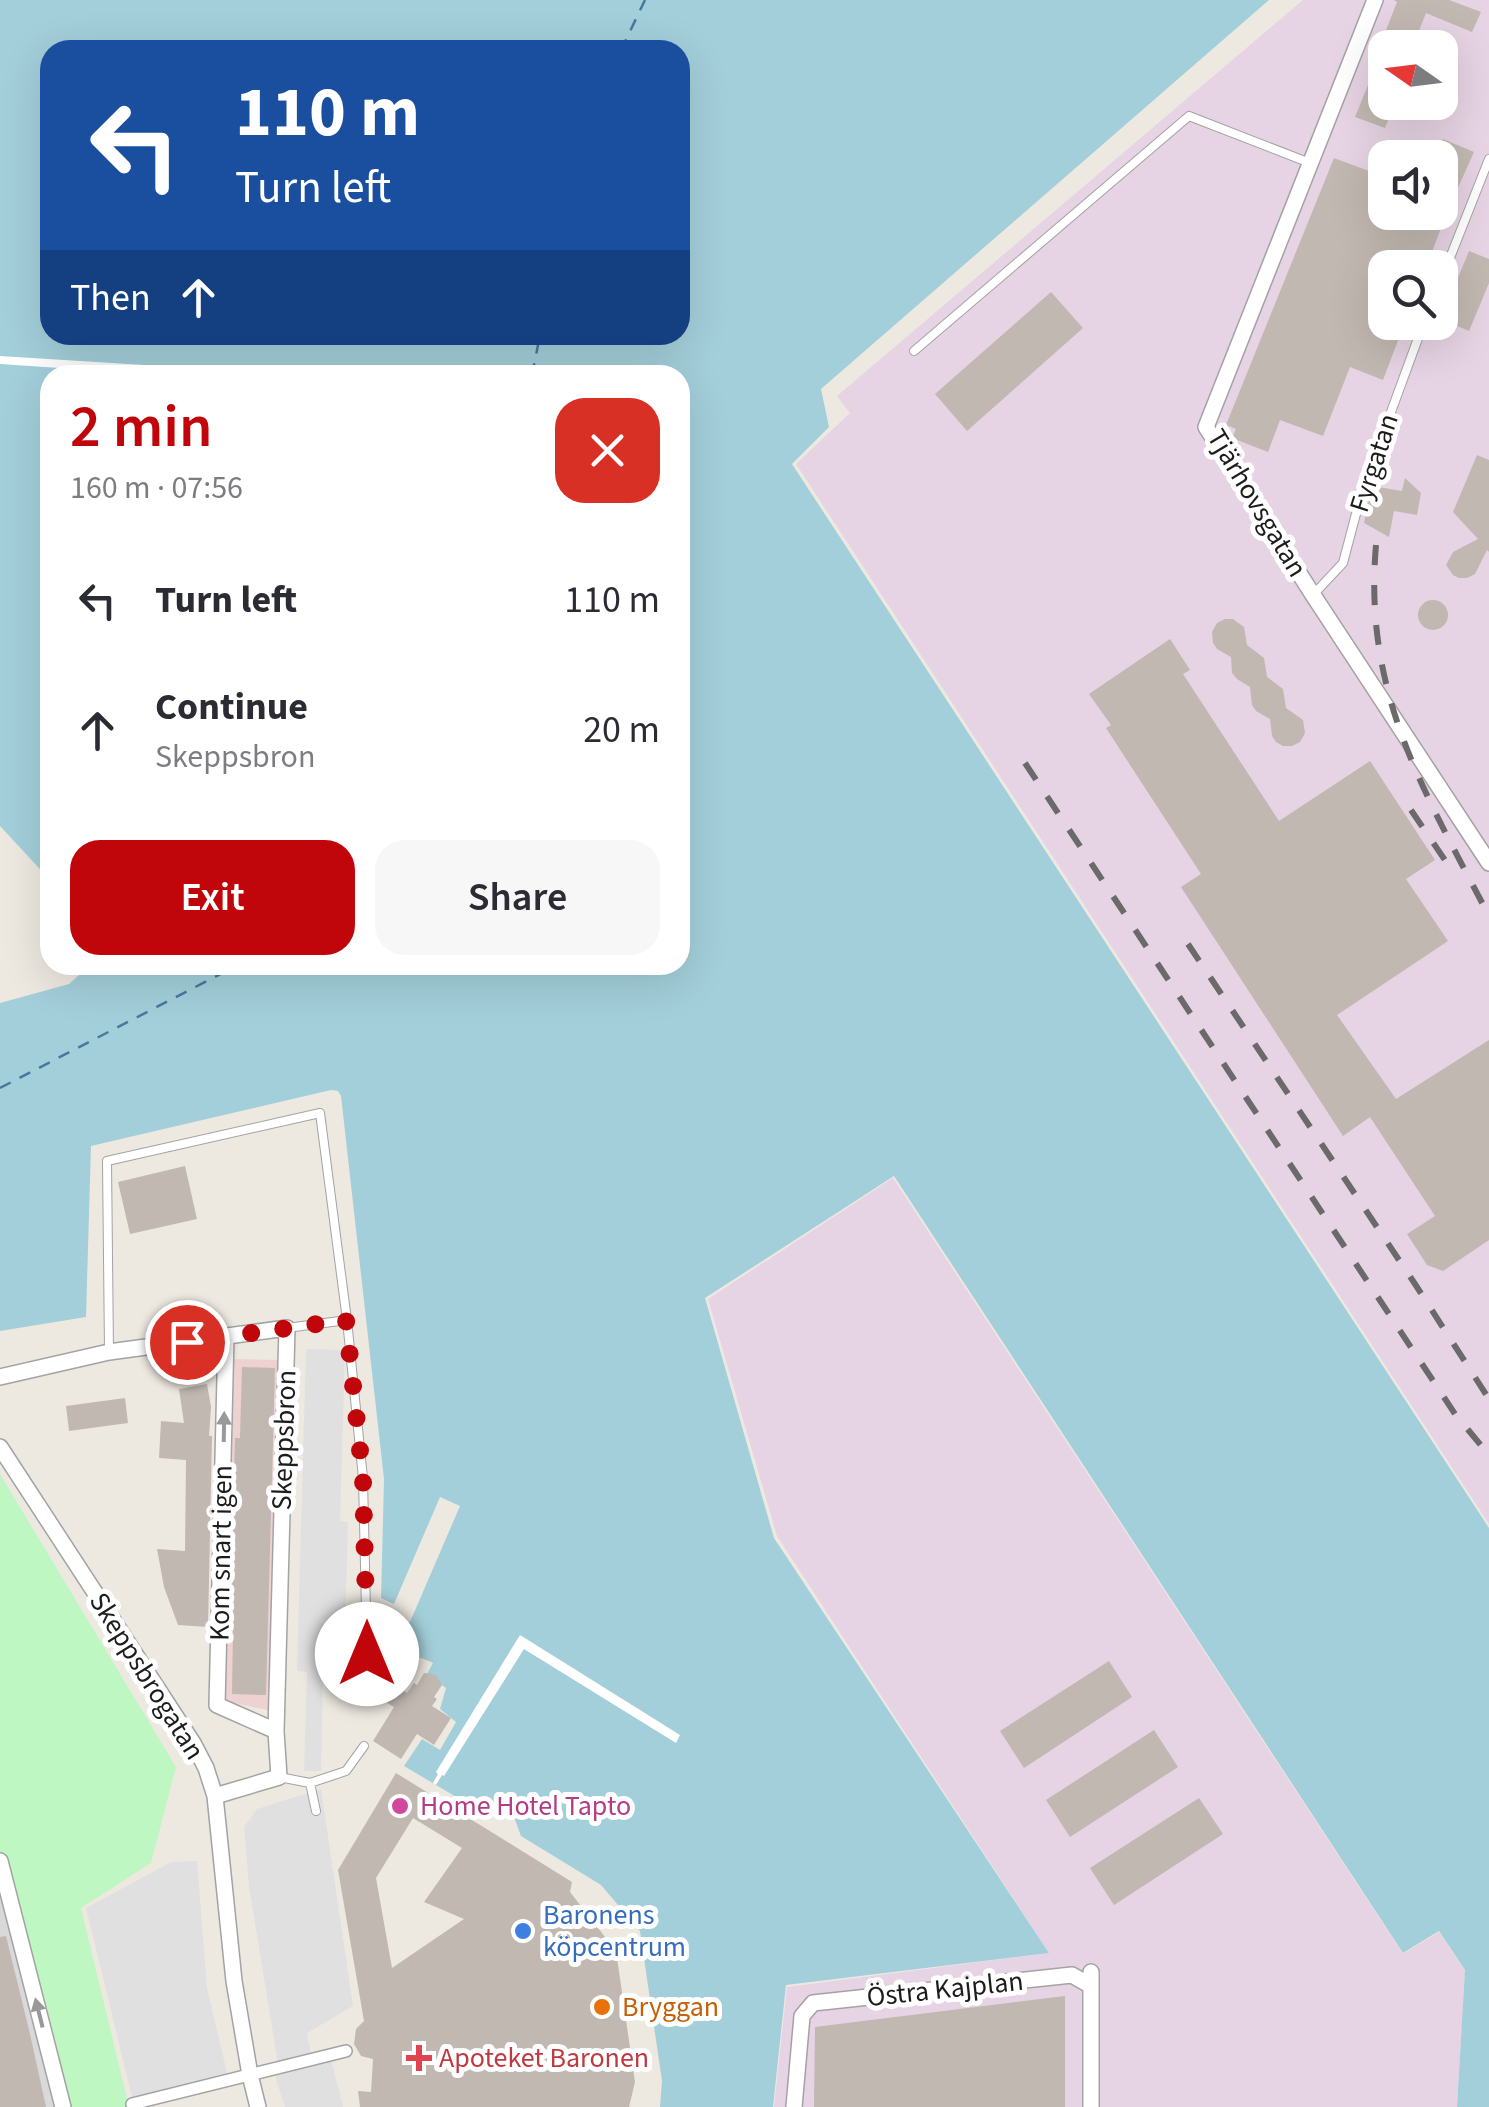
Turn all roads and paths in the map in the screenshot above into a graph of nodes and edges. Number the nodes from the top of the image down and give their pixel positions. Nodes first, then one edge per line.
1 (1376, 0) edge
2 (1489, 159) edge
3 (1310, 163) junction
4 (1453, 250) edge
5 (1417, 340) edge
6 (914, 351) dead end
7 (1313, 596) junction
8 (1489, 863) edge
9 (346, 1320) junction
10 (287, 1328) junction
11 (226, 1336) junction
12 (109, 1352) junction
13 (0, 1378) edge
14 (0, 1447) edge
15 (367, 1654) dead end
16 (276, 1730) junction
17 (364, 1746) dead end
18 (279, 1777) junction
19 (310, 1783) junction
20 (215, 1796) junction
21 (316, 1811) dead end
22 (0, 1861) edge
23 (346, 2051) dead end
24 (250, 2074) junction
25 (132, 2104) dead end
26 (63, 2107) edge
27 (258, 2107) edge
28 (794, 2107) edge
29 (1091, 2107) edge

1 - 3 street, Tjärhovsgatan
2 - 4 lane
3 - 6 lane
3 - 7 street, Tjärhovsgatan
5 - 7 lane, Fyrgatan
7 - 8 street, Tjärhovsgatan
9 - 10 lane
9 - 12 lane
9 - 15 lane
10 - 11 street, Skeppsbron
10 - 16 street, Skeppsbron
11 - 12 street, Skeppsbron
16 -> 11 street, Kom snart igen
12 - 13 street, Skeppsbron
14 - 20 street, Skeppsbrogatan
16 - 18 street, Skeppsbron
17 - 19 lane
18 - 19 lane
18 - 20 street
19 - 21 lane
20 - 24 street, Skeppsbrogatan
26 -> 22 street
23 - 24 street
24 - 25 street
24 - 27 street, Skeppsbrogatan
28 - 29 street, Östra Kajplan

